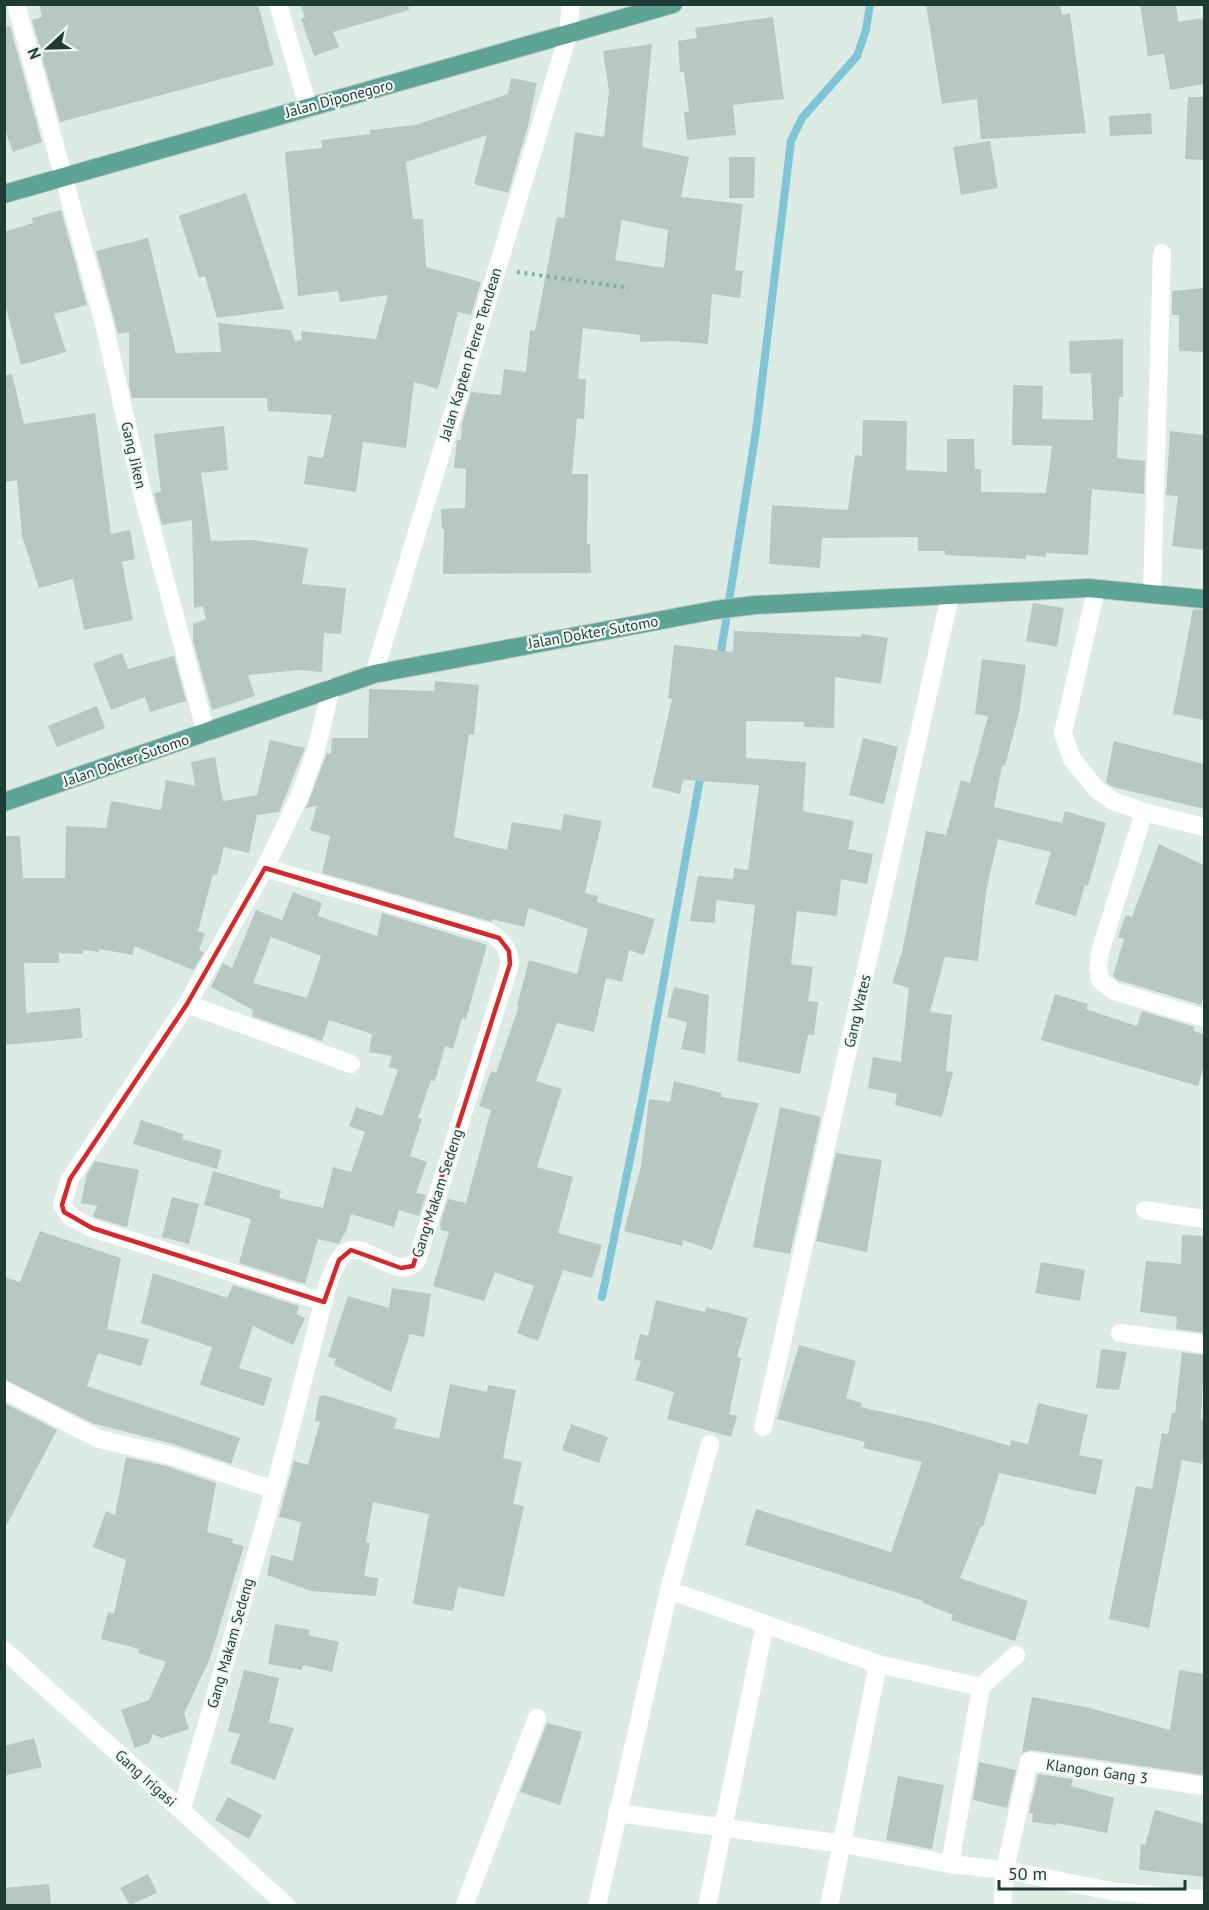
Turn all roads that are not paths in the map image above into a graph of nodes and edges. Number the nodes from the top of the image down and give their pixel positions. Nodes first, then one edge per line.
1 (16, 4) edge
2 (278, 4) edge
3 (571, 4) edge
4 (673, 4) edge
5 (568, 35) junction
6 (308, 106) junction
7 (63, 176) junction
8 (4, 194) edge
9 (1162, 253) dead end
10 (1096, 590) junction
11 (1152, 594) junction
12 (950, 596) junction
13 (1204, 599) edge
14 (374, 674) junction
15 (331, 688) junction
16 (206, 733) junction
17 (4, 802) edge
18 (1144, 812) junction
19 (1204, 827) edge
20 (265, 868) junction
21 (187, 1004) junction
22 (1204, 1018) edge
23 (351, 1064) dead end
24 (1145, 1210) dead end
25 (1204, 1218) edge
26 (324, 1302) junction
27 (1120, 1333) dead end
28 (1204, 1344) edge
29 (4, 1390) edge
30 (763, 1427) dead end
31 (710, 1444) dead end
32 (274, 1490) junction
33 (669, 1590) junction
34 (765, 1624) junction
35 (4, 1650) edge
36 (1016, 1655) dead end
37 (878, 1664) junction
38 (981, 1687) junction
39 (537, 1718) dead end
40 (1204, 1786) edge
41 (182, 1809) junction
42 (617, 1813) junction
43 (723, 1828) junction
44 (843, 1844) junction
45 (950, 1864) junction
46 (1005, 1870) junction
47 (1204, 1899) edge
48 (1144, 1900) edge
49 (287, 1905) edge
50 (464, 1905) edge
51 (597, 1905) edge
52 (707, 1905) edge
53 (830, 1905) edge
54 (1002, 1905) edge

1 - 7 street, Gang Jiken
2 - 6 street
3 - 5 street, Jalan Kapten Pierre Tendean
4 - 5 main road, Jalan Diponegoro
5 - 6 main road, Jalan Diponegoro
5 - 14 street, Jalan Kapten Pierre Tendean
6 - 7 main road, Jalan Diponegoro
7 - 8 main road, Jalan Diponegoro
7 - 16 street, Gang Jiken
9 - 11 street
10 - 11 main road, Jalan Dokter Sutomo
10 - 12 main road, Jalan Dokter Sutomo
10 - 18 street
11 - 13 main road, Jalan Dokter Sutomo
12 - 14 main road, Jalan Dokter Sutomo
12 - 30 street, Gang Wates
14 - 15 main road, Jalan Dokter Sutomo
15 - 16 main road, Jalan Dokter Sutomo
15 - 20 street
16 - 17 main road, Jalan Dokter Sutomo
18 - 19 street
18 - 22 street
20 - 21 street
20 - 26 street, Gang Makam Sedeng
21 - 23 street
21 - 26 street
24 - 25 street
26 - 32 street, Gang Makam Sedeng
27 - 28 street
29 - 32 street
31 - 33 street
32 - 41 street, Gang Makam Sedeng
33 - 34 street
33 - 42 street
34 - 37 street
34 - 43 street
35 - 41 street, Gang Irigasi
36 - 38 street
37 - 38 street
37 - 44 street
38 - 45 street
39 - 50 street
40 - 46 street, Klangon Gang 3
41 - 49 street, Gang Irigasi
42 - 43 street
42 - 51 street
43 - 44 street
43 - 52 street
44 - 45 street
44 - 53 street
45 - 46 street
46 - 48 street
46 - 54 street
47 - 48 street

